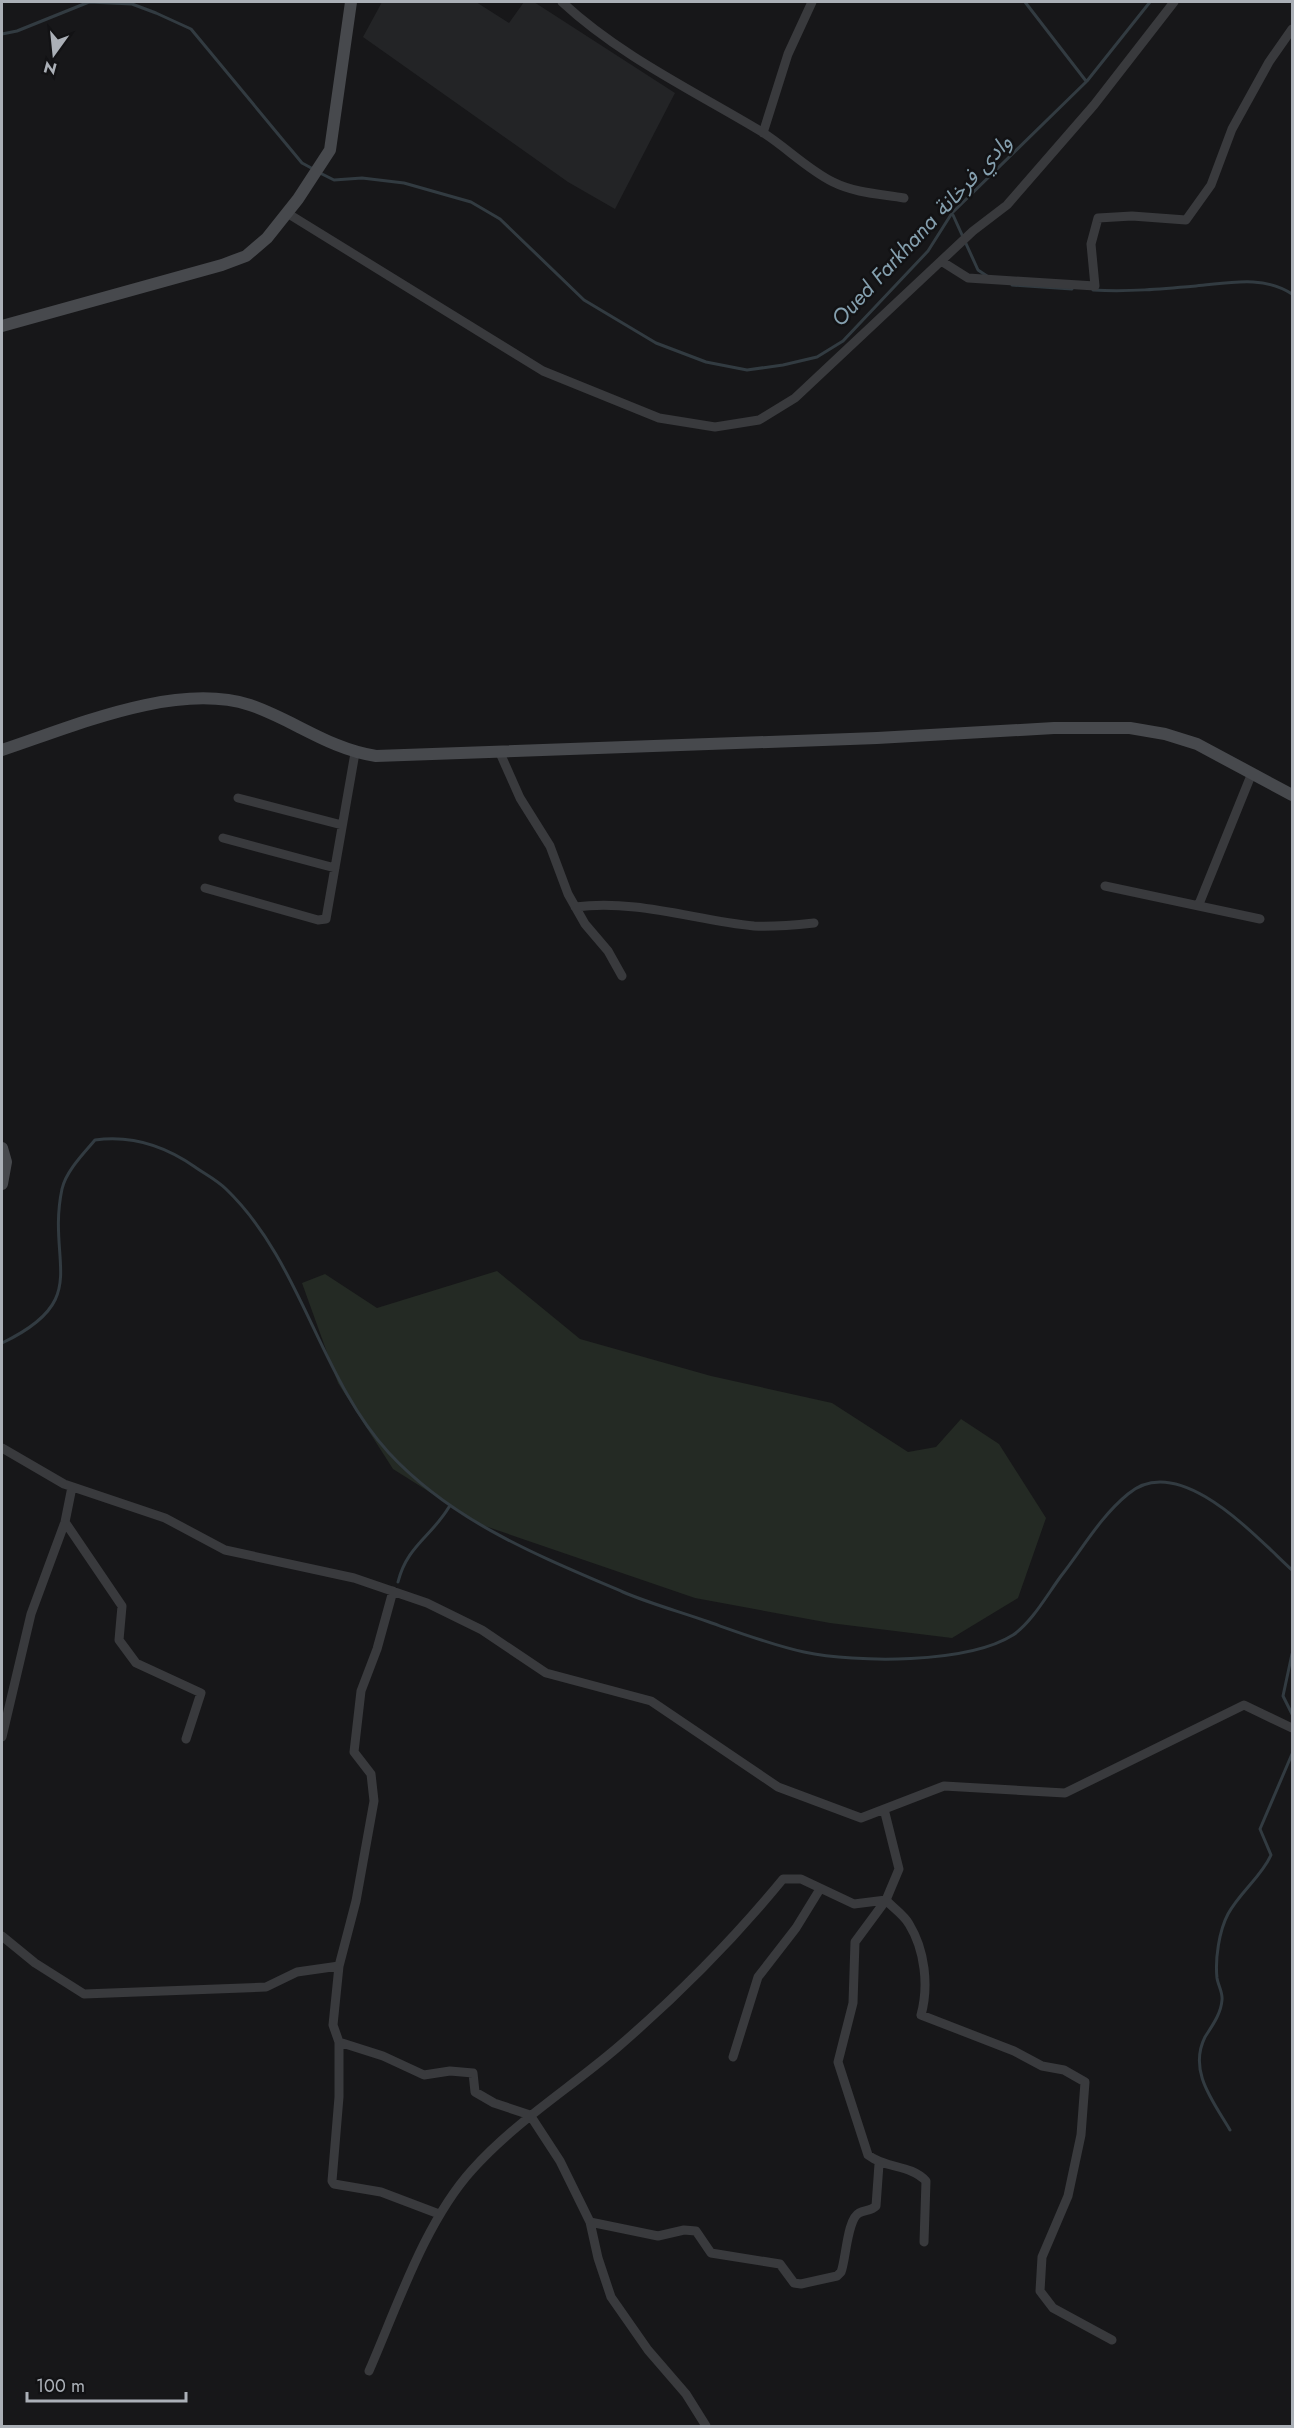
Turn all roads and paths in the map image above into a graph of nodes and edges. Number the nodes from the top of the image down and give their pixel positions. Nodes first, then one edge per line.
1 (351, 2) edge
2 (562, 2) edge
3 (812, 2) edge
4 (1174, 2) edge
5 (574, 5) edge
6 (1293, 29) edge
7 (763, 133) junction
8 (904, 198) dead end
9 (287, 213) junction
10 (941, 261) junction
11 (2, 326) edge
12 (2, 750) edge
13 (355, 753) junction
14 (500, 753) junction
15 (1252, 773) junction
16 (1293, 795) edge
17 (238, 798) dead end
18 (342, 825) junction
19 (223, 838) dead end
20 (335, 867) junction
21 (1105, 886) dead end
22 (205, 888) dead end
23 (1200, 904) junction
24 (575, 907) junction
25 (1260, 919) dead end
26 (814, 923) dead end
27 (622, 976) dead end
28 (2, 1148) edge
29 (2, 1184) edge
30 (2, 1448) edge
31 (72, 1487) junction
32 (65, 1522) junction
33 (393, 1591) junction
34 (1293, 1728) edge
35 (2, 1737) edge
36 (186, 1739) dead end
37 (884, 1809) junction
38 (820, 1889) junction
39 (886, 1900) junction
40 (2, 1936) edge
41 (339, 1966) junction
42 (339, 2042) junction
43 (733, 2057) dead end
44 (530, 2115) junction
45 (879, 2163) junction
46 (439, 2214) junction
47 (590, 2222) junction
48 (924, 2242) dead end
49 (1112, 2340) dead end
50 (369, 2371) dead end
51 (706, 2427) edge

1 - 9 street
2 - 5 street
3 - 7 street
4 - 10 street
5 - 7 street
6 - 10 street
7 - 8 street
9 - 10 street
9 - 11 street
12 - 13 street
13 - 14 street
13 - 18 street
14 - 15 street
14 - 24 street
15 - 16 street
15 - 23 street
17 - 18 street
18 - 20 street
19 - 20 street
20 - 22 street
21 - 23 street
23 - 25 street
24 - 26 street
24 - 27 street
28 - 29 street
30 - 31 street
31 - 32 street
31 - 33 street
32 - 35 street
32 - 36 street
33 - 37 street
33 - 41 street
34 - 37 street
37 - 39 street
38 - 39 street
38 - 43 street
38 - 44 street
39 - 45 street
39 - 49 street
40 - 41 street
41 - 42 street
42 - 44 street
42 - 46 street
44 - 46 street
44 - 47 street
45 - 47 street
45 - 48 street
46 - 50 street
47 - 51 street

